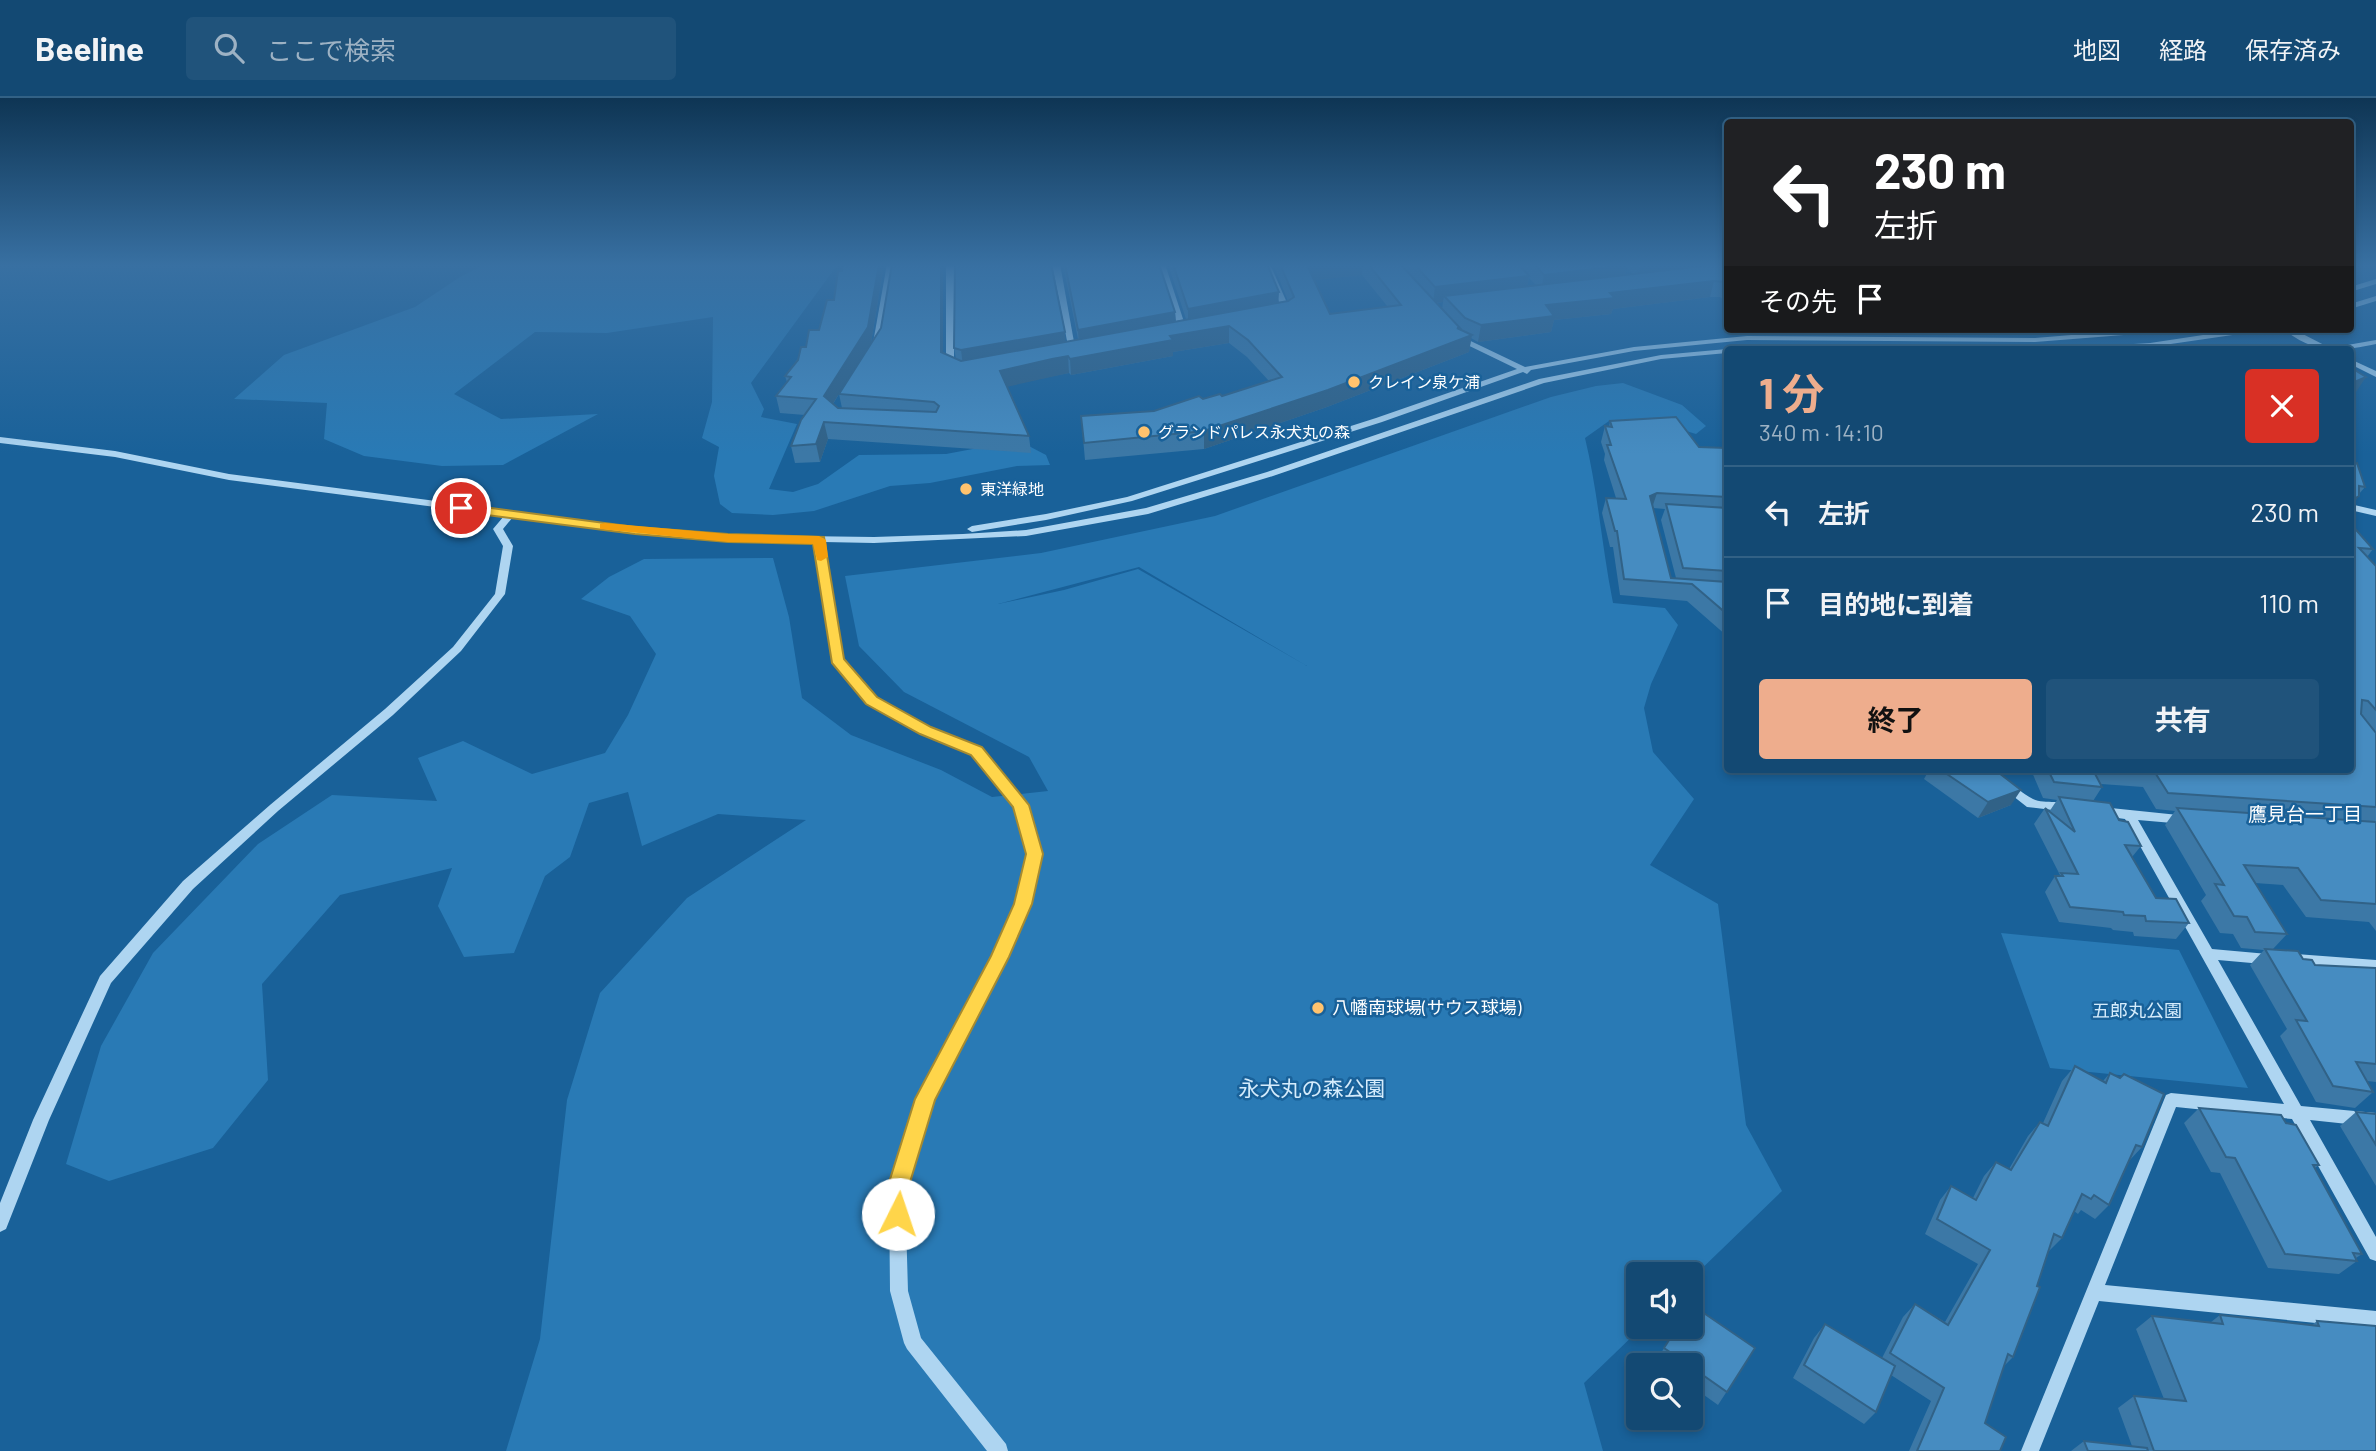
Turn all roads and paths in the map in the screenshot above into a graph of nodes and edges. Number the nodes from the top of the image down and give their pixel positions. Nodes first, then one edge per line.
1 (880, 327) edge
2 (950, 327) edge
3 (1068, 327) edge
4 (1182, 327) edge
5 (1449, 328) edge
6 (1196, 329) edge
7 (1183, 331) junction
8 (2123, 333) edge
9 (2232, 333) edge
10 (2295, 333) edge
11 (1169, 334) edge
12 (2376, 342) edge
13 (2134, 346) edge
14 (2322, 346) edge
15 (2353, 346) edge
16 (1087, 348) edge
17 (1073, 351) junction
18 (1724, 351) edge
19 (1061, 353) edge
20 (870, 355) edge
21 (2354, 363) edge
22 (1525, 369) junction
23 (963, 372) edge
24 (2376, 374) edge
25 (1542, 381) junction
26 (0, 440) edge
27 (2354, 508) edge
28 (2376, 513) edge
29 (510, 514) junction
30 (819, 540) junction
31 (874, 540) junction
32 (1990, 773) edge
33 (2129, 815) junction
34 (2197, 820) edge
35 (2207, 954) junction
36 (2376, 965) edge
37 (2297, 1113) junction
38 (2376, 1120) edge
39 (0, 1224) edge
40 (2376, 1253) edge
41 (2094, 1292) junction
42 (2376, 1320) edge
43 (999, 1451) edge
44 (2030, 1451) edge

1 - 20 street
2 - 23 street
3 - 17 street
4 - 7 street
5 - 22 street
6 - 7 street
7 - 11 street
8 - 22 street
9 - 13 street
10 - 14 street
12 - 15 street
16 - 17 street
17 - 19 street
18 - 25 street
21 - 24 street
22 - 25 street
22 - 31 street
25 - 31 street
26 - 29 street
27 - 28 street
29 - 30 street
29 - 39 street
30 - 31 street
30 - 43 street
32 - 33 street
33 - 34 street
33 - 35 street
35 - 36 street
35 - 37 street
37 - 38 street
37 - 40 street
37 - 41 street
41 - 42 street
41 - 44 street

